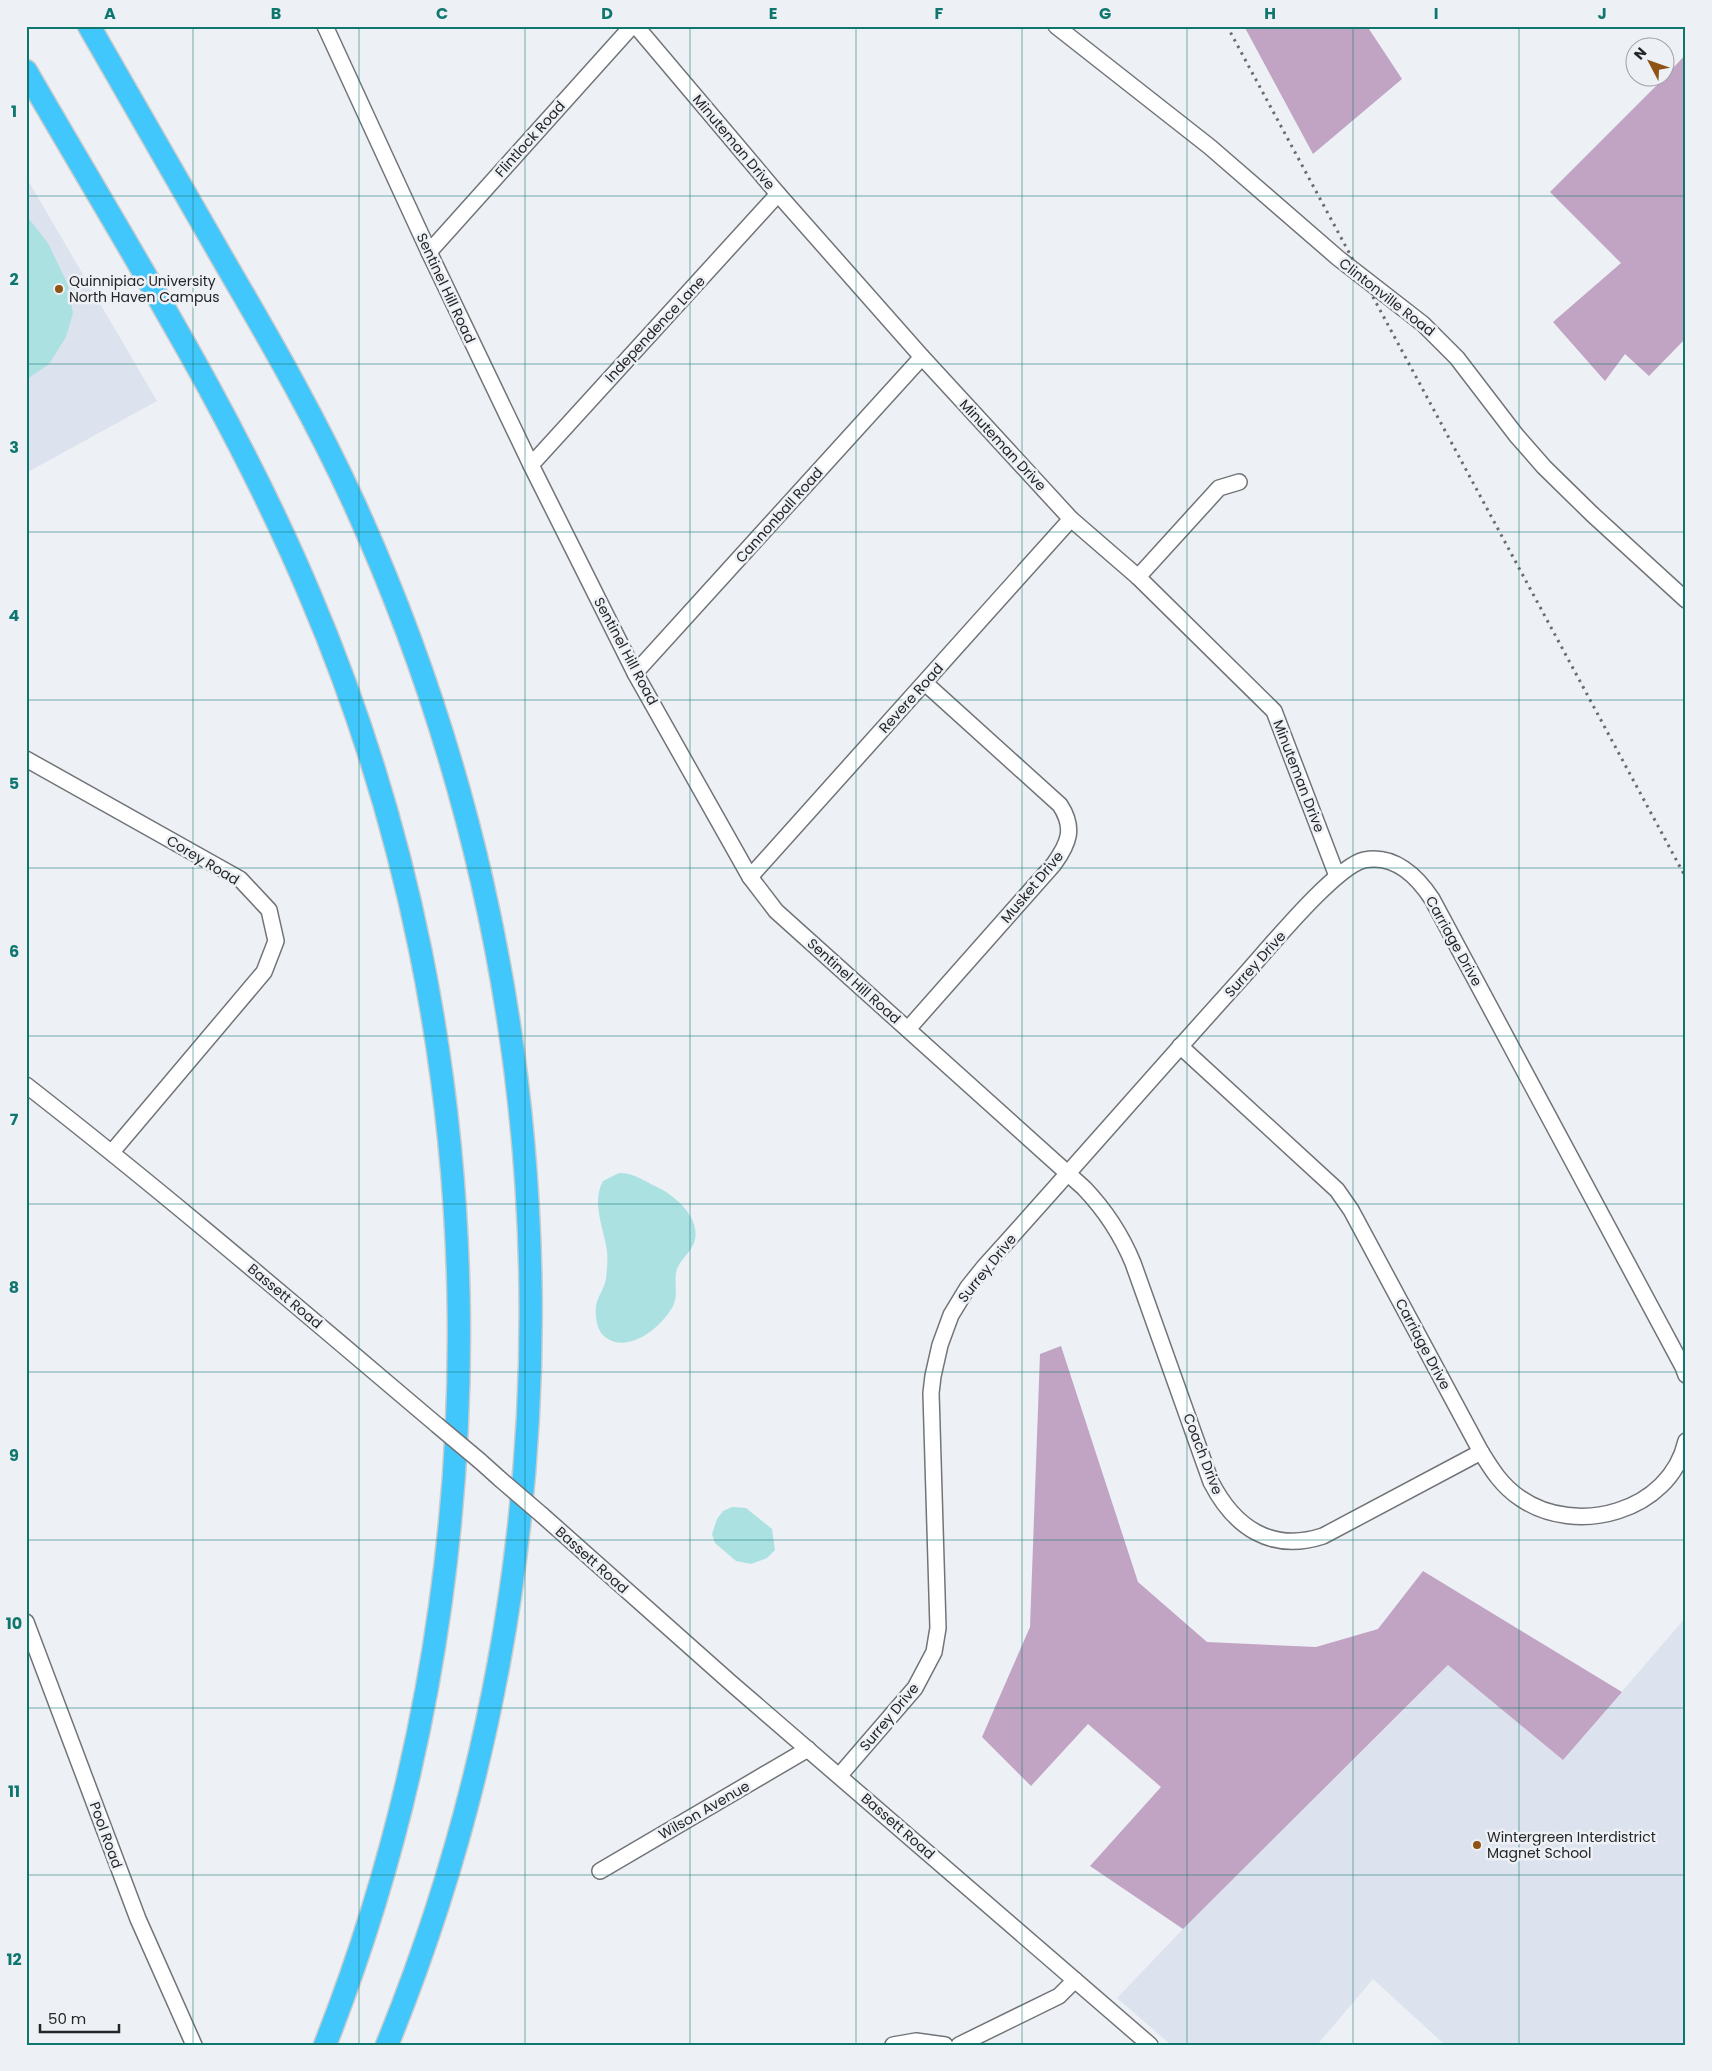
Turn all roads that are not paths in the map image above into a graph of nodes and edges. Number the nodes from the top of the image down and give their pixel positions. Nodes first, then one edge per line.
1 (89, 26) edge
2 (632, 26) edge
3 (636, 26) edge
4 (1056, 26) edge
5 (330, 29) edge
6 (26, 71) edge
7 (778, 194) junction
8 (429, 252) junction
9 (922, 357) junction
10 (531, 465) junction
11 (1239, 482) dead end
12 (1071, 518) junction
13 (1138, 577) junction
14 (1686, 600) edge
15 (636, 673) junction
16 (925, 683) junction
17 (26, 759) edge
18 (750, 876) junction
19 (1337, 876) junction
20 (908, 1029) junction
21 (1180, 1046) junction
22 (26, 1085) edge
23 (112, 1152) junction
24 (1068, 1174) junction
25 (1686, 1375) edge
26 (1686, 1441) edge
27 (1481, 1452) junction
28 (26, 1622) edge
29 (33, 1659) edge
30 (808, 1749) junction
31 (840, 1775) junction
32 (600, 1871) dead end
33 (1075, 1980) junction
34 (194, 2045) edge
35 (324, 2045) edge
36 (387, 2045) edge
37 (893, 2045) edge
38 (945, 2045) edge
39 (960, 2045) edge
40 (1150, 2045) edge

1 - 36 highway
2 - 8 street, Flintlock Road
3 - 7 street, Minuteman Drive
4 - 14 street, Clintonville Road
5 - 8 street, Sentinel Hill Road
6 - 35 highway
7 - 9 street, Minuteman Drive
7 - 10 street, Independence Lane
8 - 10 street, Sentinel Hill Road
9 - 12 street, Minuteman Drive
9 - 15 street, Cannonball Road
10 - 15 street, Sentinel Hill Road
11 - 13 street
12 - 13 street, Minuteman Drive
12 - 16 street, Revere Road
13 - 19 street, Minuteman Drive
15 - 18 street, Sentinel Hill Road
16 - 18 street, Revere Road
16 - 20 street, Musket Drive
17 - 23 street, Corey Road
18 - 20 street, Sentinel Hill Road
19 - 21 street, Surrey Drive
19 - 25 street, Carriage Drive
20 - 24 street, Sentinel Hill Road
21 - 24 street, Surrey Drive
21 - 27 street, Carriage Drive
22 - 23 street, Bassett Road
23 - 30 street, Bassett Road, bridge
24 - 27 street, Coach Drive
24 - 31 street, Surrey Drive
26 - 27 street, Carriage Drive
28 - 29 street, Pool Road
29 - 34 street, Pool Road
30 - 31 street, Bassett Road
30 - 32 street, Wilson Avenue
31 - 33 street, Bassett Road
33 - 39 street
33 - 40 street, Bassett Road
37 - 38 street

